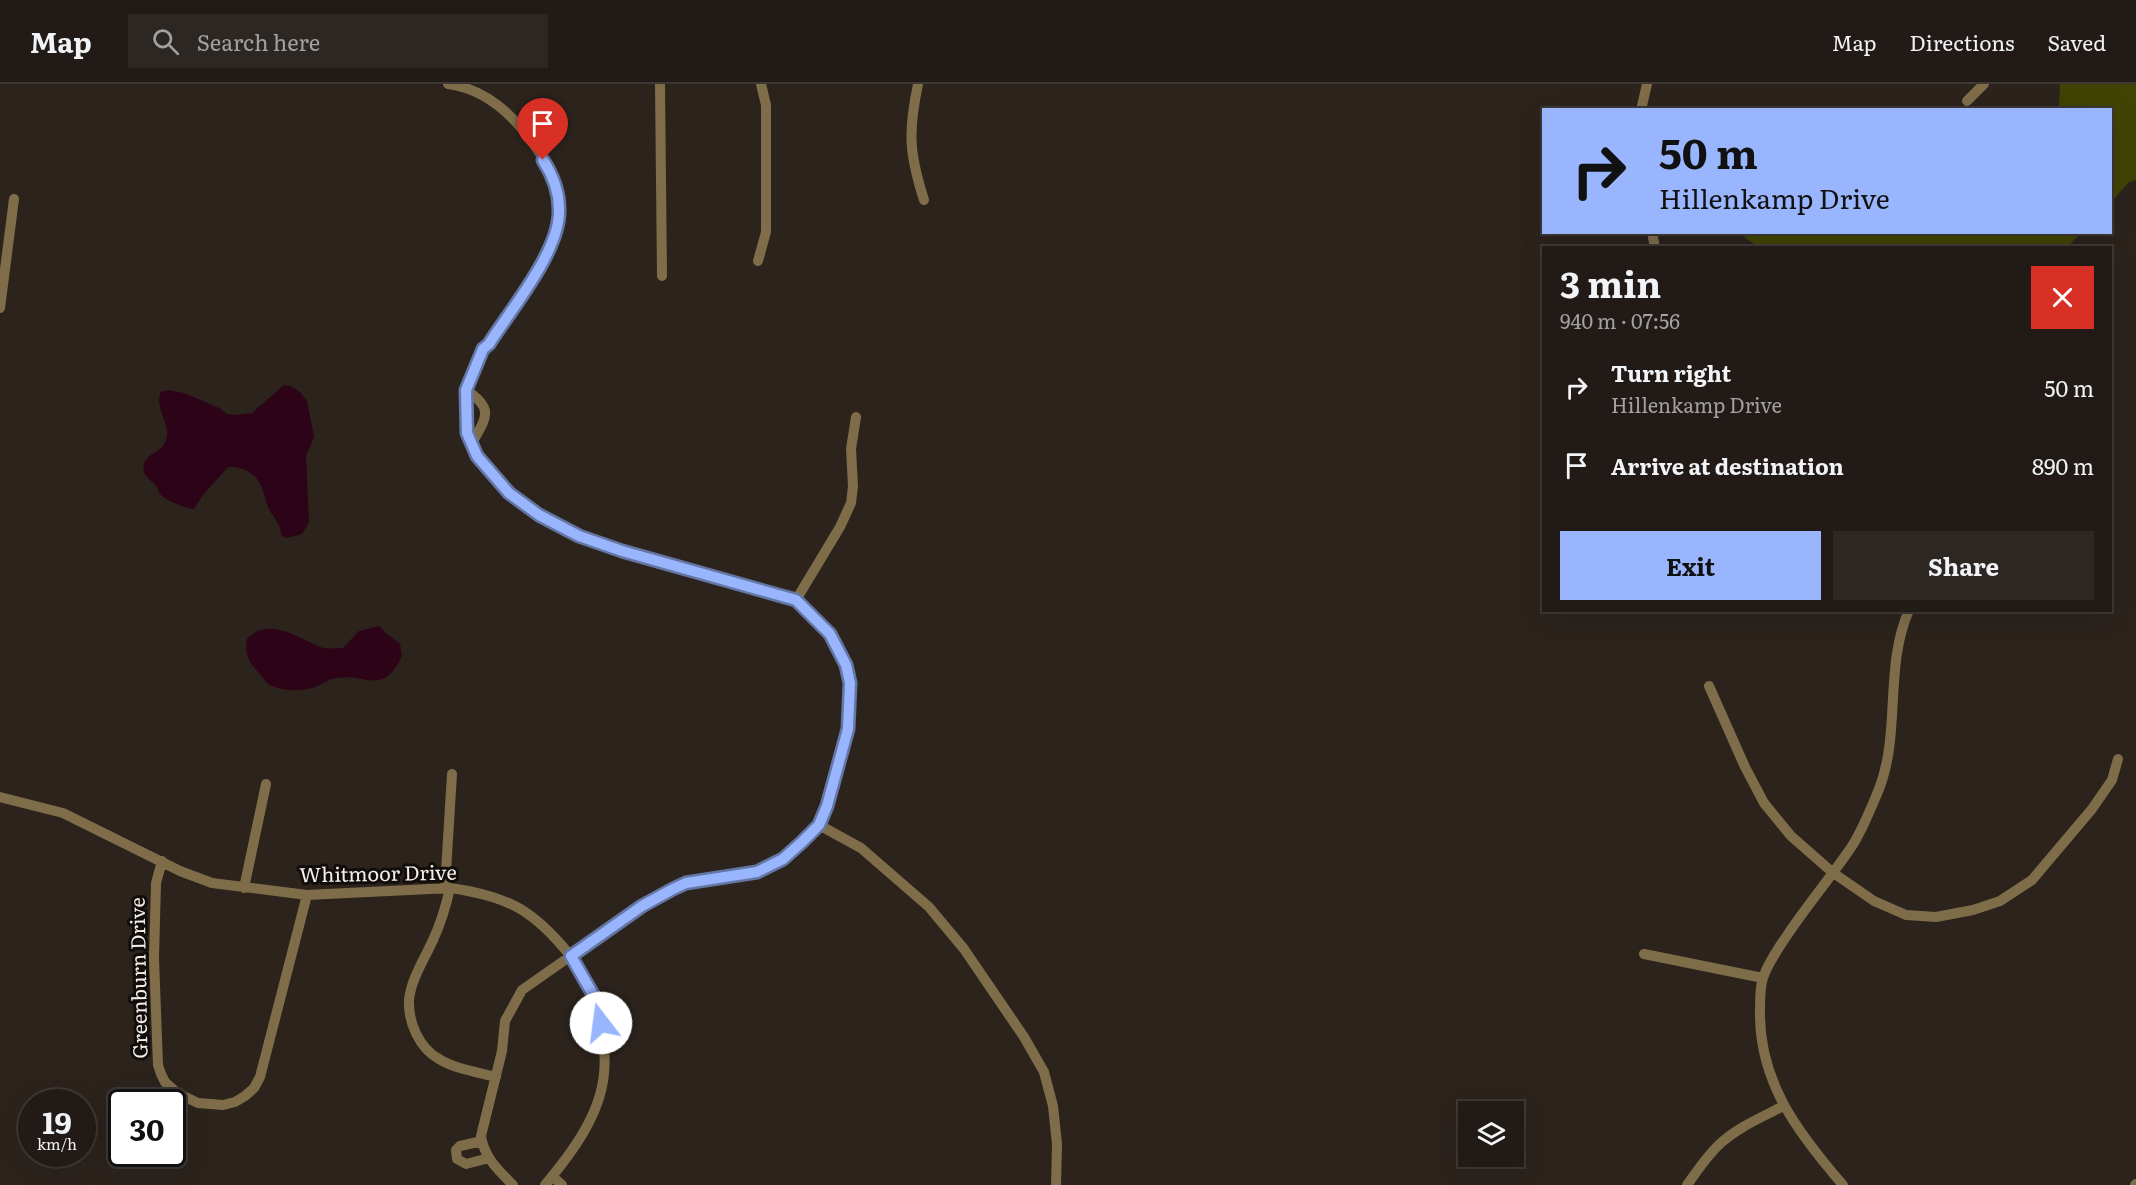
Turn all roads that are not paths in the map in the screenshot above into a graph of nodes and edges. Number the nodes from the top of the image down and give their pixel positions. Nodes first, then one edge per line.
1 (448, 84) edge
2 (660, 84) edge
3 (761, 84) edge
4 (918, 84) edge
5 (1647, 84) edge
6 (1984, 84) edge
7 (1967, 101) dead end
8 (1641, 108) edge
9 (14, 199) dead end
10 (924, 200) dead end
11 (758, 261) dead end
12 (662, 276) dead end
13 (0, 308) edge
14 (466, 390) junction
15 (856, 417) dead end
16 (472, 444) junction
17 (796, 600) junction
18 (1908, 612) edge
19 (1709, 686) dead end
20 (2118, 759) dead end
21 (452, 774) dead end
22 (266, 784) dead end
23 (0, 797) edge
24 (819, 825) junction
25 (162, 861) junction
26 (1832, 872) junction
27 (244, 888) junction
28 (448, 888) junction
29 (307, 895) junction
30 (1644, 954) dead end
31 (571, 956) junction
32 (1763, 978) junction
33 (496, 1077) junction
34 (1783, 1106) junction
35 (482, 1141) junction
36 (489, 1158) junction
37 (552, 1176) junction
38 (513, 1185) edge
39 (544, 1185) edge
40 (562, 1185) edge
41 (1056, 1185) edge
42 (1687, 1185) edge
43 (1843, 1185) edge

1 - 14 street
2 - 12 street
3 - 11 street
4 - 10 street
5 - 8 street
6 - 7 street
9 - 13 street
14 - 16 street
14 - 16 street
15 - 17 street
16 - 17 street
17 - 24 street
18 - 26 street
19 - 26 street
20 - 26 street
21 - 28 street
22 - 27 street
23 - 25 street, Whitmoor Drive
24 - 31 street
24 - 41 street
25 - 27 street, Whitmoor Drive
25 - 29 street, Greenburn Drive
26 - 32 street
27 - 29 street, Whitmoor Drive
28 - 29 street, Whitmoor Drive
28 - 31 street, Whitmoor Drive
28 - 33 street
30 - 32 street
31 - 33 street
31 - 37 street, Whitmoor Drive
32 - 34 street
33 - 35 street
34 - 42 street
34 - 43 street
35 - 36 street
35 - 36 street
36 - 38 street
37 - 39 street, Whitmoor Drive
37 - 40 street

